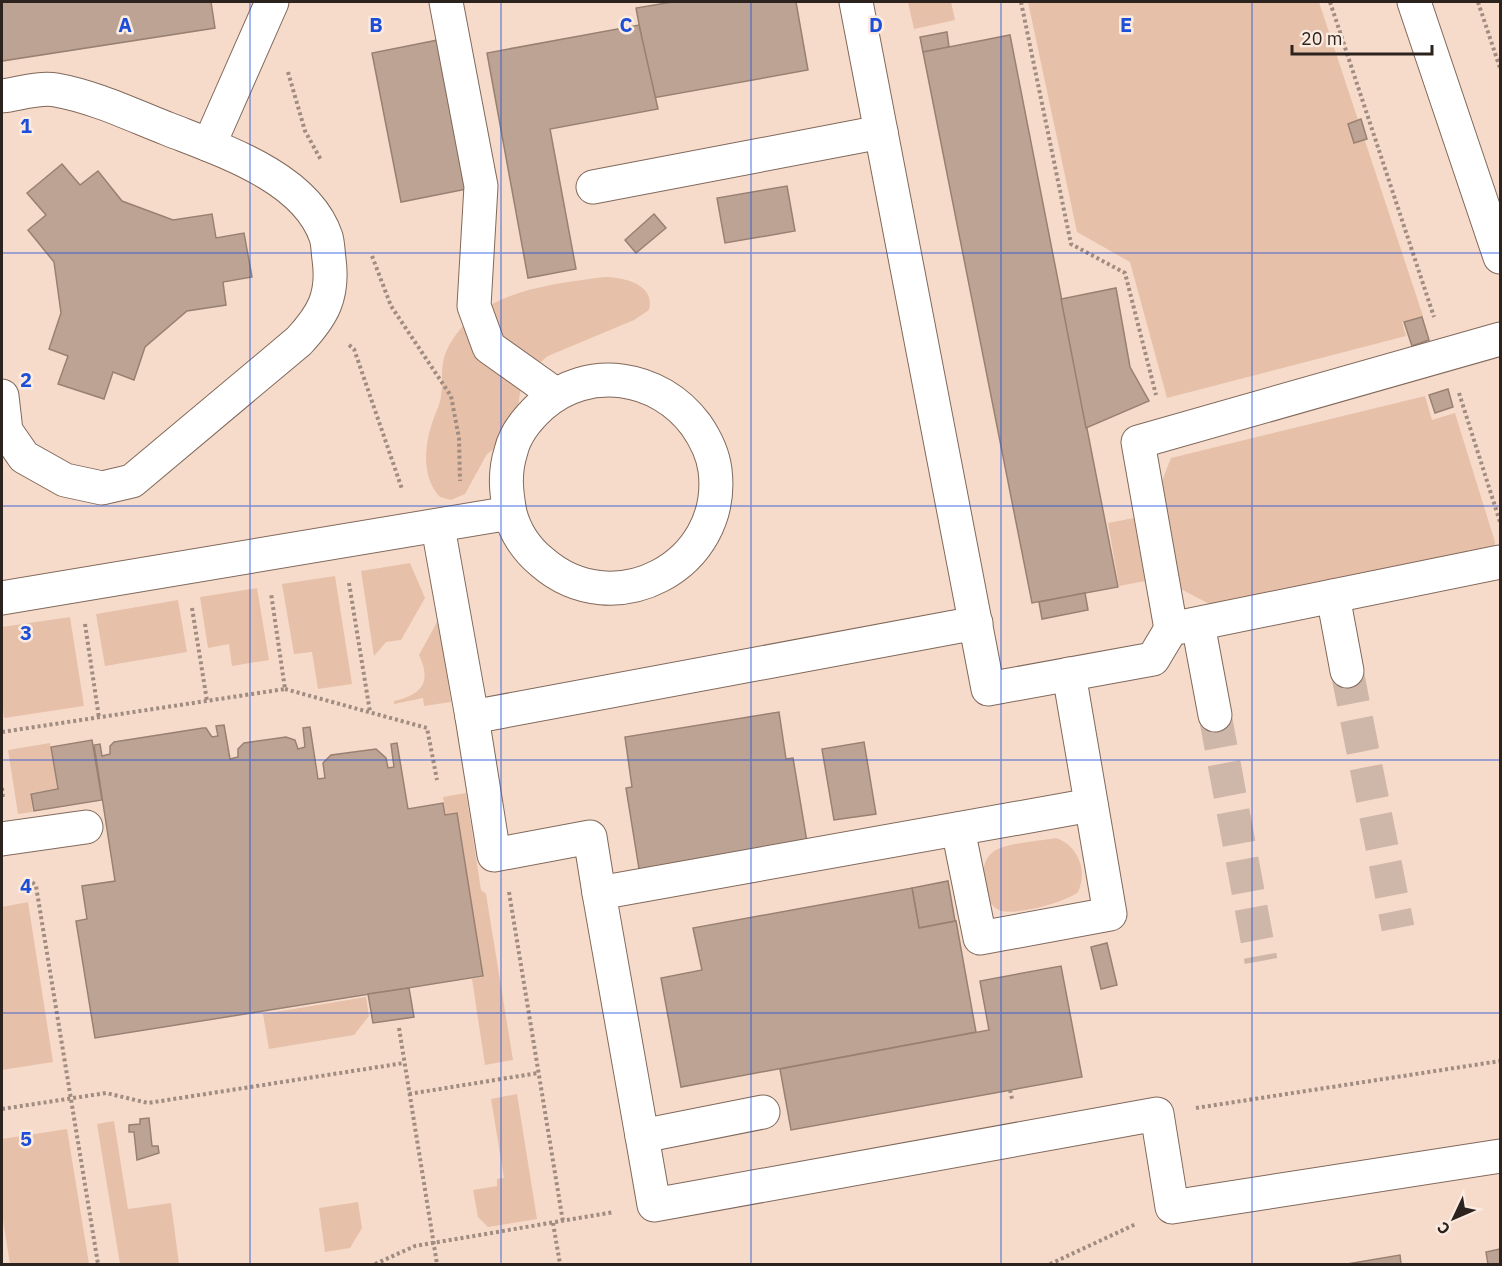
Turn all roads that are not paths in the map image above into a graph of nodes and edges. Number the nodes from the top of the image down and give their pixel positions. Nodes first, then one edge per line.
1 (446, 2) edge
2 (856, 2) edge
3 (1414, 2) edge
4 (267, 13) edge
5 (2, 96) edge
6 (881, 131) junction
7 (209, 145) junction
8 (592, 187) dead end
9 (1500, 257) edge
10 (1500, 339) edge
11 (555, 394) junction
12 (2, 396) edge
13 (510, 513) junction
14 (427, 529) junction
15 (1500, 562) edge
16 (1333, 596) junction
17 (2, 598) edge
18 (976, 622) junction
19 (1185, 626) junction
20 (1347, 671) tunnel mouth
21 (1069, 674) junction
22 (1215, 715) tunnel mouth
23 (472, 717) junction
24 (1091, 805) junction
25 (86, 827) dead end
26 (958, 829) junction
27 (2, 839) edge
28 (599, 893) junction
29 (763, 1112) dead end
30 (642, 1136) junction
31 (1500, 1156) edge

1 - 11 street
2 - 6 street
3 - 9 street
4 - 7 street
5 - 7 street
6 - 8 street
6 - 18 street
7 - 12 street
10 - 19 street
11 - 13 street
11 - 13 street
13 - 14 street
14 - 17 street
14 - 23 street
15 - 16 street
16 - 19 street
16 - 20 street
18 - 21 street
18 - 23 street
19 - 21 street
19 - 22 street
21 - 24 street
23 - 28 street
24 - 26 street
24 - 26 street
25 - 27 street
26 - 28 street
28 - 30 street
29 - 30 street
30 - 31 street

